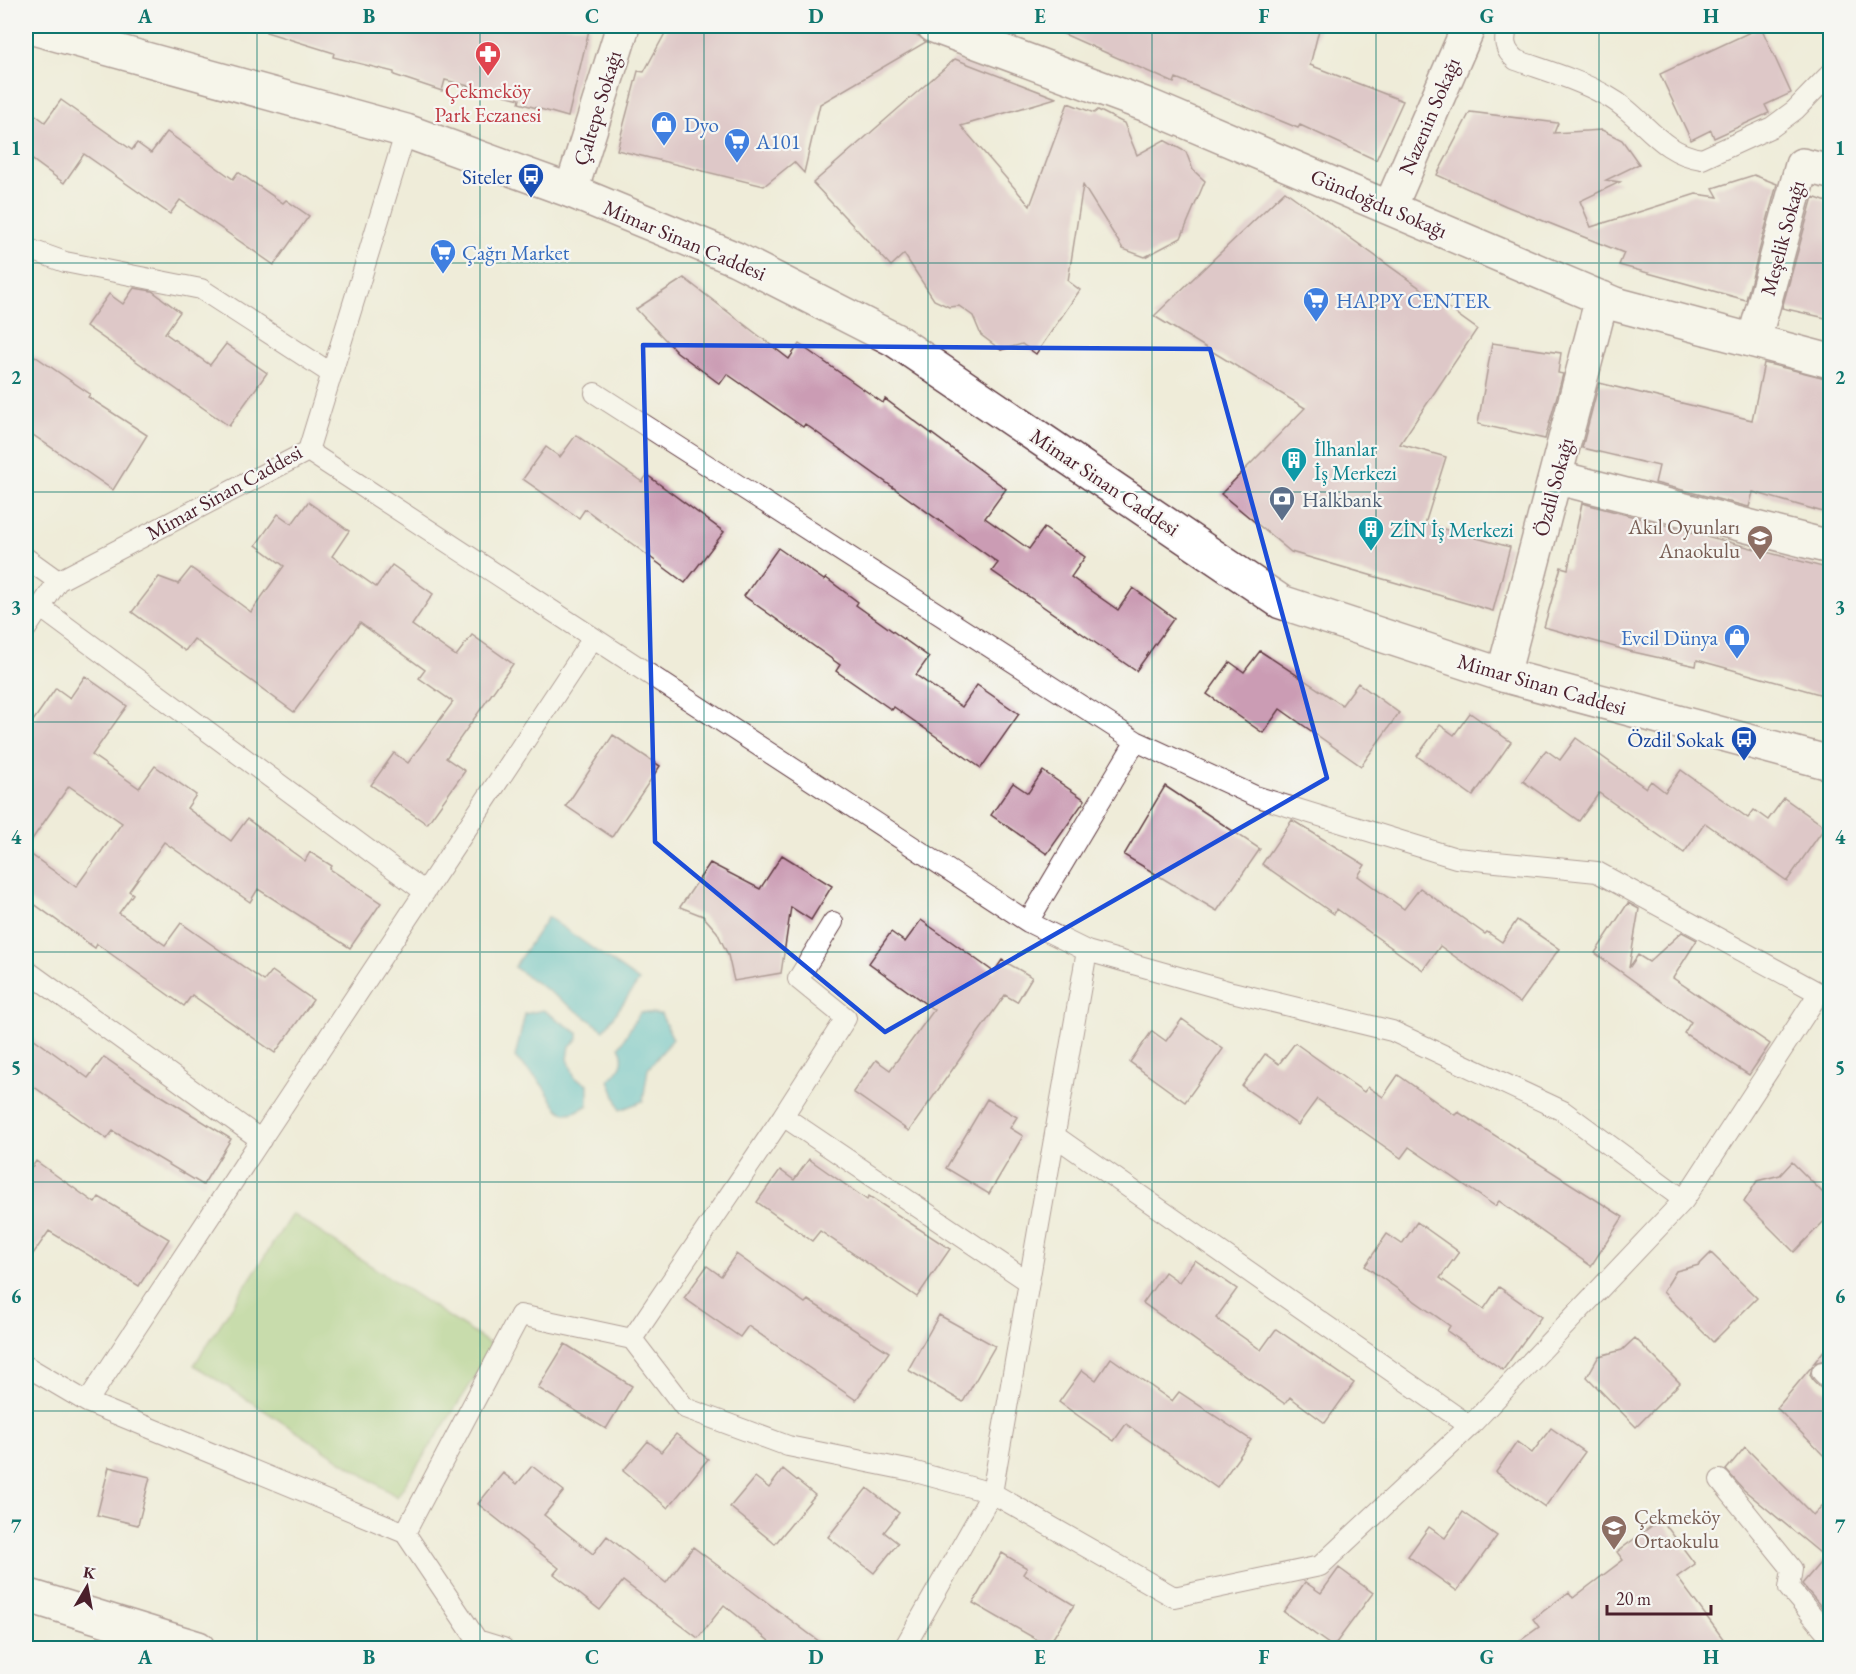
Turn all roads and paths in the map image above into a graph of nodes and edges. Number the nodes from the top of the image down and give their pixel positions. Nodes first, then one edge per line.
1 (26, 26) edge
2 (622, 26) edge
3 (934, 26) edge
4 (1469, 26) edge
5 (1508, 26) edge
6 (1830, 74) edge
7 (406, 131) junction
8 (1830, 172) edge
9 (571, 191) junction
10 (1390, 207) junction
11 (26, 248) edge
12 (1602, 298) junction
13 (1754, 340) junction
14 (1830, 361) edge
15 (332, 374) junction
16 (595, 393) dead end
17 (308, 451) junction
18 (1556, 477) junction
19 (1830, 547) edge
20 (26, 558) edge
21 (58, 581) junction
22 (40, 607) junction
23 (26, 629) edge
24 (593, 638) junction
25 (1503, 675) junction
26 (1136, 741) junction
27 (1830, 763) edge
28 (425, 892) junction
29 (833, 922) dead end
30 (1028, 922) junction
31 (1087, 951) junction
32 (26, 970) edge
33 (783, 1116) junction
34 (1055, 1136) junction
35 (261, 1140) junction
36 (1683, 1200) junction
37 (1029, 1282) junction
38 (632, 1339) junction
39 (26, 1366) edge
40 (87, 1402) junction
41 (1470, 1426) junction
42 (1720, 1480) dead end
43 (992, 1493) junction
44 (405, 1533) junction
45 (26, 1595) edge
46 (1830, 1636) edge
47 (198, 1648) edge
48 (503, 1648) edge
49 (904, 1648) edge

1 - 7 street, Mimar Sinan Caddesi
2 - 9 street, Çaltepe Sokağı
3 - 10 street, Gündoğdu Sokağı
4 - 10 street, Nazenin Sokağı
5 - 6 lane
7 - 9 street, Mimar Sinan Caddesi
7 - 15 lane, Mimar Sinan Caddesi
8 - 13 street, Meşelik Sokağı
9 - 25 street, Mimar Sinan Caddesi
10 - 12 street, Gündoğdu Sokağı
11 - 15 lane
12 - 13 street, Gündoğdu Sokağı
12 - 18 street, Özdil Sokağı
13 - 14 street, Gündoğdu Sokağı
15 - 17 lane, Mimar Sinan Caddesi
16 - 26 lane
17 - 21 lane, Mimar Sinan Caddesi
17 - 24 lane
18 - 19 street
18 - 25 street, Özdil Sokağı
20 - 21 lane
21 - 22 lane, Mimar Sinan Caddesi
22 - 23 lane, Mimar Sinan Caddesi
22 - 28 lane
24 - 28 lane
24 - 30 lane
25 - 27 street, Mimar Sinan Caddesi
26 - 30 lane
26 - 36 lane
28 - 35 lane
29 - 33 lane
30 - 31 lane
31 - 34 lane
31 - 36 lane
32 - 35 lane
33 - 37 lane
33 - 38 lane
34 - 37 lane
34 - 41 lane
35 - 40 lane
36 - 41 lane
37 - 43 lane
38 - 43 lane
38 - 44 lane
39 - 40 lane
40 - 44 lane
41 - 43 lane
42 - 46 lane
43 - 49 lane
44 - 48 lane
45 - 47 street

